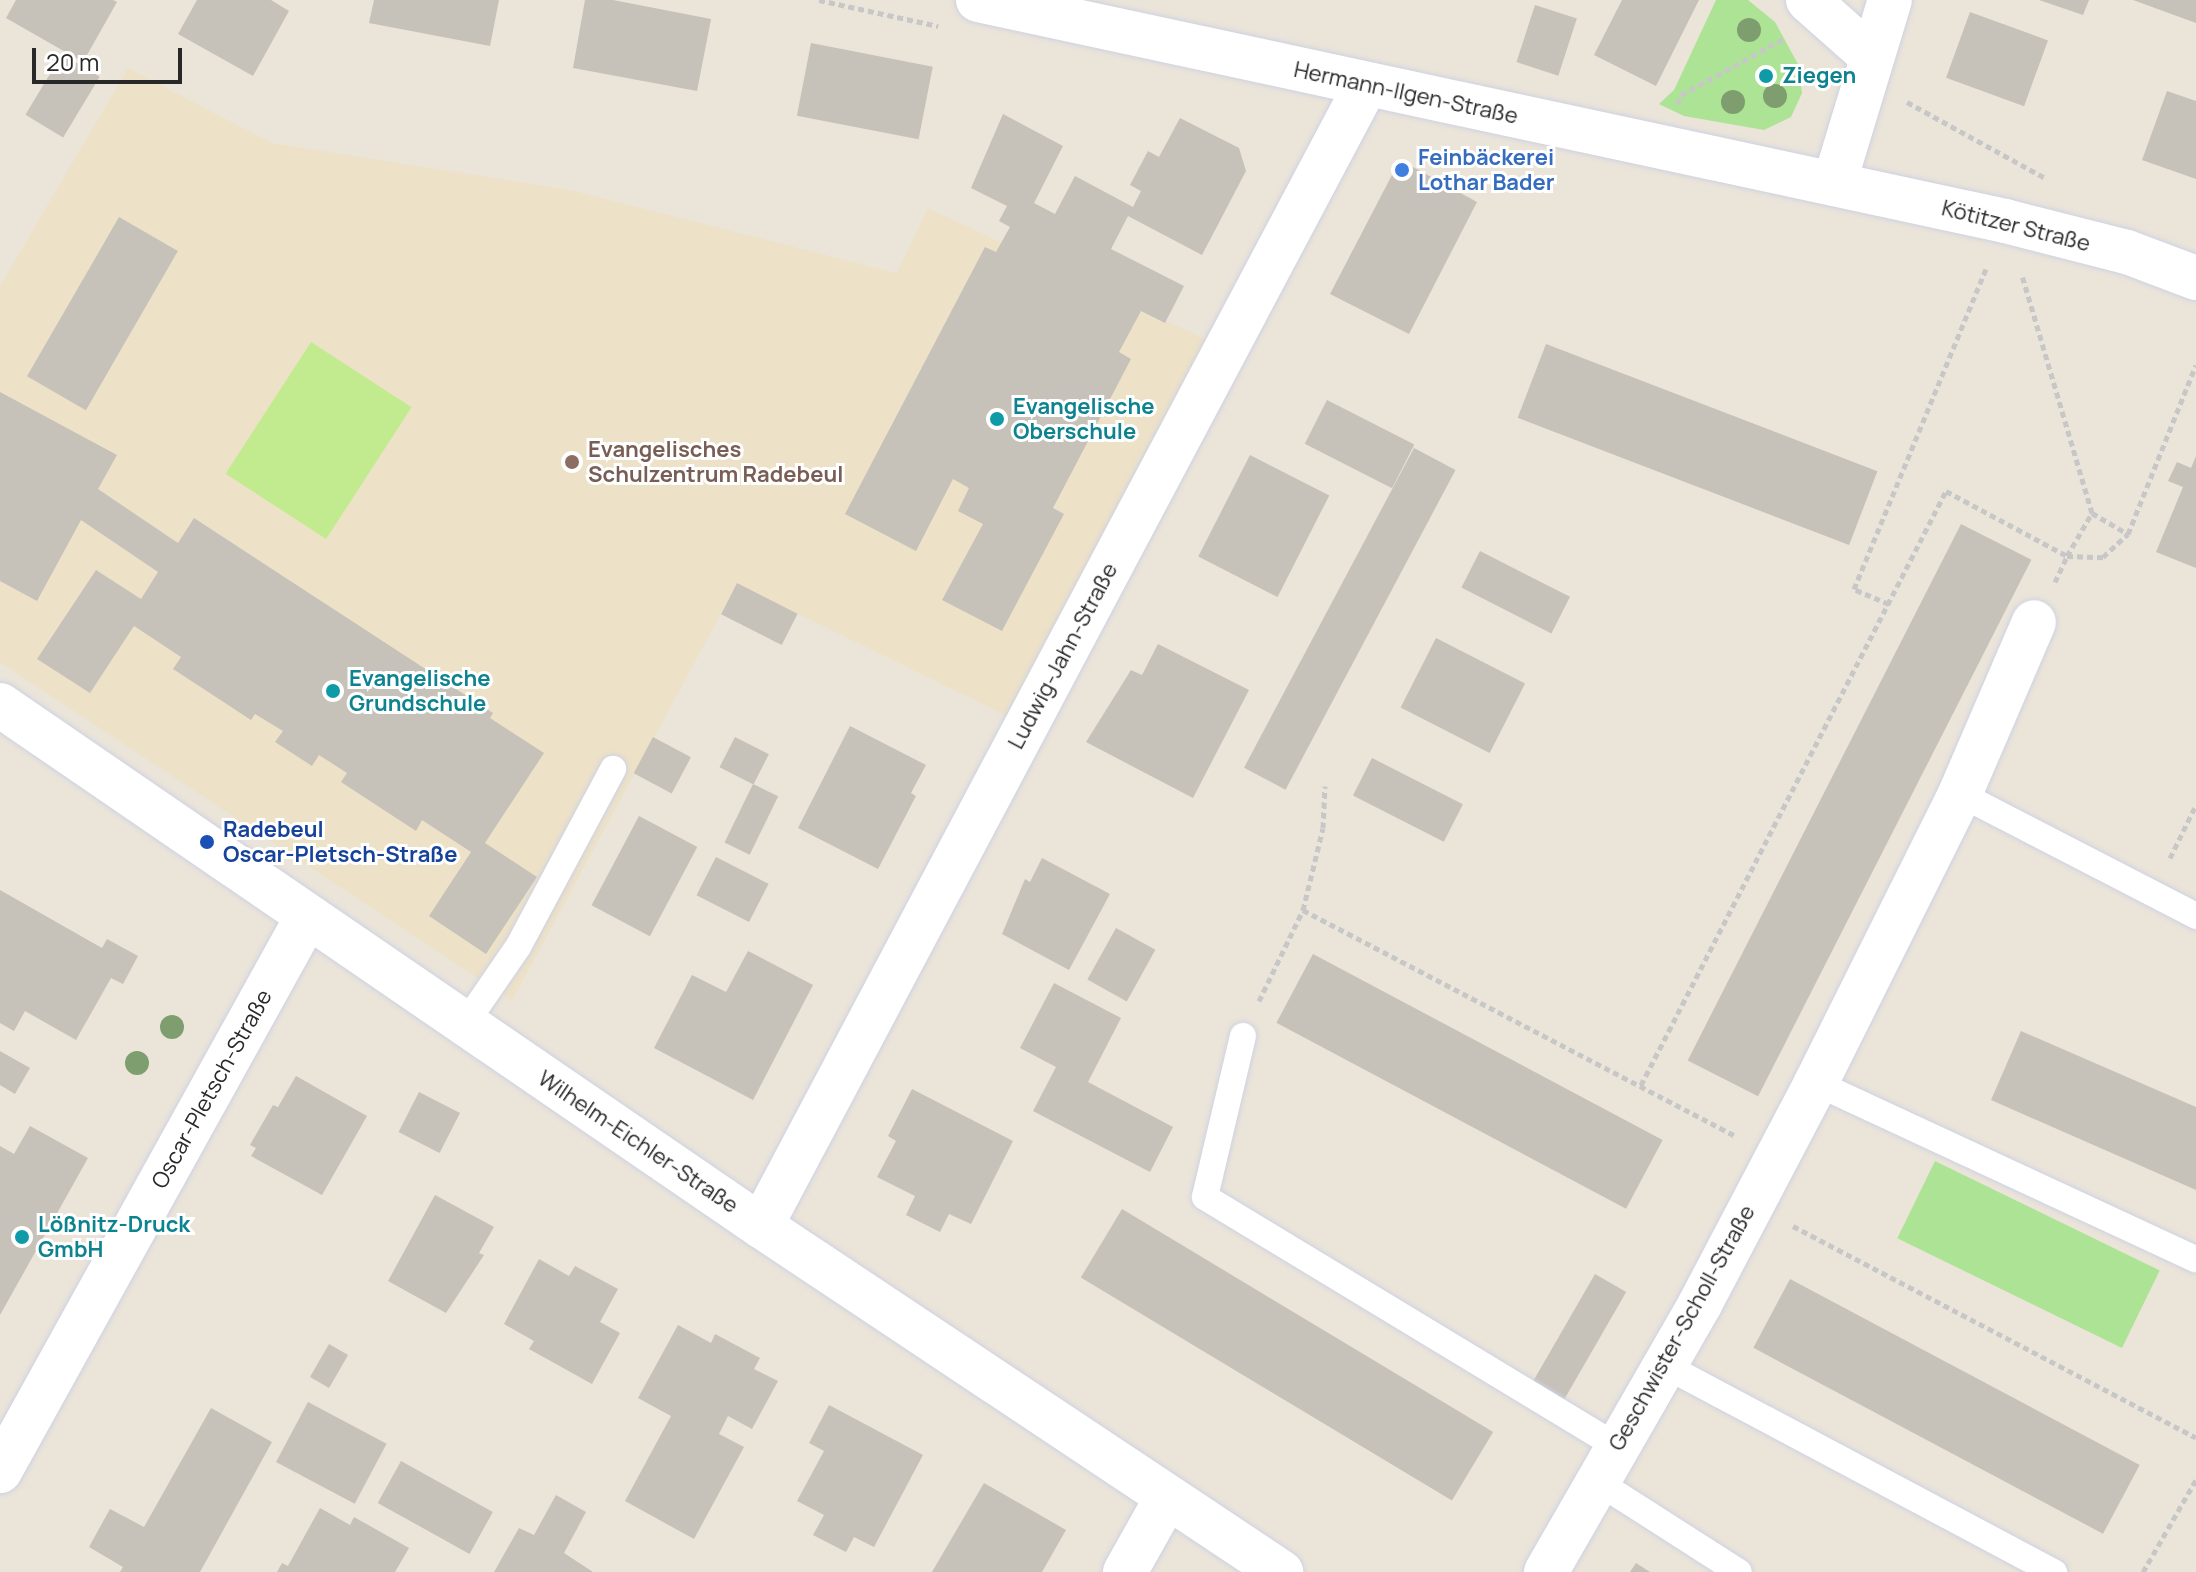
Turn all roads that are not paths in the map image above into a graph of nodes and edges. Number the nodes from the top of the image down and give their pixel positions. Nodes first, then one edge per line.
1 (978, 0) edge
2 (1890, 0) edge
3 (1817, 8) edge
4 (1866, 70) junction
5 (1366, 85) junction
6 (1834, 184) junction
7 (2196, 278) edge
8 (2034, 622) road end
9 (0, 705) edge
10 (613, 769) dead end
11 (1960, 794) junction
12 (2196, 916) edge
13 (307, 917) junction
14 (465, 1024) junction
15 (1243, 1036) road end
16 (1816, 1083) junction
17 (761, 1226) junction
18 (2196, 1259) edge
19 (1664, 1365) junction
20 (1608, 1464) junction
21 (0, 1471) edge
22 (1166, 1499) junction
23 (1125, 1572) edge
24 (1281, 1572) edge
25 (1546, 1572) edge
26 (1739, 1572) edge
27 (2054, 1572) edge

1 - 5 street, Hermann-Ilgen-Straße
2 - 4 street
3 - 4 street
4 - 6 street
5 - 6 street, Hermann-Ilgen-Straße
5 - 17 street, Ludwig-Jahn-Straße
6 - 7 street, Kötitzer Straße
8 - 11 street, Geschwister-Scholl-Straße
9 - 13 street, Wilhelm-Eichler-Straße
10 - 14 lane
11 - 12 lane
11 - 16 street, Geschwister-Scholl-Straße
13 - 14 street, Wilhelm-Eichler-Straße
13 - 21 street, Oscar-Pletsch-Straße
14 - 17 street, Wilhelm-Eichler-Straße
15 - 20 lane
16 - 18 lane
16 - 19 street, Geschwister-Scholl-Straße
17 - 22 street, Wilhelm-Eichler-Straße
19 - 20 street, Geschwister-Scholl-Straße
19 - 27 lane
20 - 25 street, Geschwister-Scholl-Straße
20 - 26 lane
22 - 23 street
22 - 24 street, Wilhelm-Eichler-Straße

